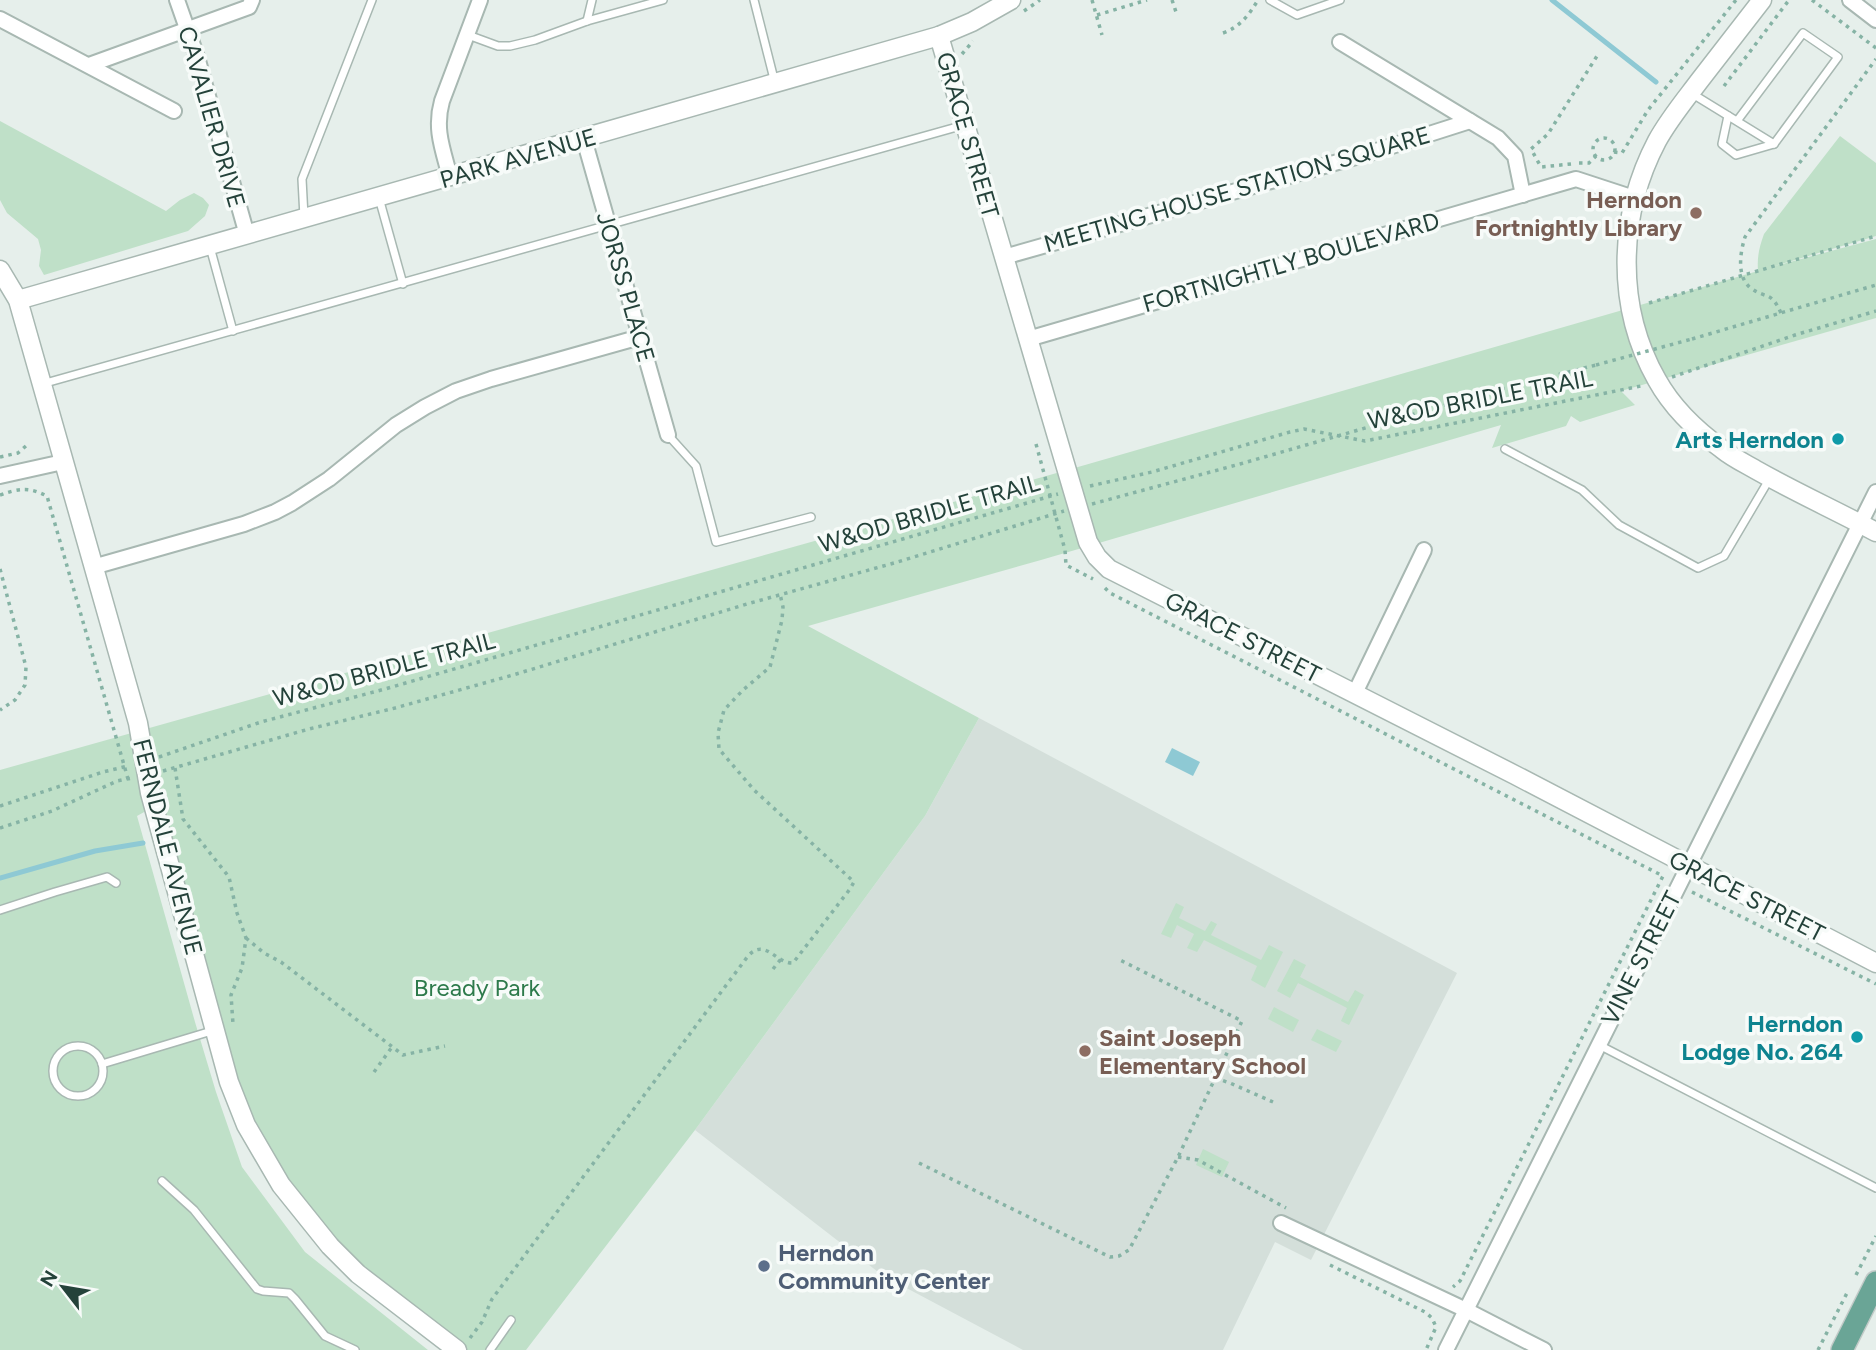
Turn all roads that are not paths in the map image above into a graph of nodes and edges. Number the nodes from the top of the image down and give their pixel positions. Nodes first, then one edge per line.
1 (177, 0) edge
2 (252, 0) edge
3 (372, 0) edge
4 (480, 0) edge
5 (592, 0) edge
6 (663, 0) edge
7 (754, 0) edge
8 (1011, 0) edge
9 (1270, 0) edge
10 (1340, 0) edge
11 (1762, 0) edge
12 (1850, 0) edge
13 (0, 19) edge
14 (1876, 20) edge
15 (587, 21) junction
16 (187, 30) junction
17 (467, 34) junction
18 (939, 36) junction
19 (1340, 42) dead end
20 (89, 65) junction
21 (775, 83) junction
22 (1690, 93) junction
23 (174, 111) dead end
24 (1728, 116) junction
25 (1470, 121) junction
26 (1737, 121) junction
27 (966, 124) junction
28 (584, 139) junction
29 (1774, 144) junction
30 (450, 177) junction
31 (1523, 195) junction
32 (379, 197) junction
33 (1634, 198) junction
34 (304, 219) junction
35 (609, 226) junction
36 (247, 235) junction
37 (209, 246) junction
38 (1004, 257) junction
39 (0, 270) edge
40 (403, 284) junction
41 (18, 300) junction
42 (233, 331) junction
43 (640, 337) junction
44 (1028, 339) junction
45 (41, 385) junction
46 (668, 435) joint
47 (1506, 449) dead end
48 (63, 462) junction
49 (0, 476) edge
50 (1770, 478) junction
51 (1876, 492) edge
52 (811, 517) dead end
53 (1860, 523) junction
54 (1876, 533) edge
55 (1424, 550) dead end
56 (93, 567) junction
57 (1355, 693) junction
58 (1688, 864) junction
59 (116, 883) dead end
60 (0, 910) edge
61 (1876, 963) edge
62 (215, 1030) junction
63 (1598, 1044) junction
64 (102, 1064) junction
65 (162, 1181) dead end
66 (1876, 1188) edge
67 (1281, 1223) dead end
68 (1876, 1282) edge
69 (1466, 1310) junction
70 (511, 1320) dead end
71 (355, 1350) edge
72 (457, 1350) edge
73 (490, 1350) edge
74 (1446, 1350) edge
75 (1544, 1350) edge
76 (1842, 1350) edge

1 - 16 street, CAVALIER DRIVE
2 - 16 street
3 - 34 lane
4 - 17 street
5 - 15 lane
6 - 15 lane
7 - 21 lane
8 - 18 street, PARK AVENUE
9 - 10 lane
11 - 22 street
12 - 14 street
13 - 20 street
15 - 17 lane
16 - 20 street
16 - 36 street, CAVALIER DRIVE
17 - 30 street
18 - 21 street, PARK AVENUE
18 - 27 street, GRACE STREET
19 - 25 street
20 - 23 street
21 - 28 street, PARK AVENUE
22 - 24 lane
22 - 33 street
24 - 26 lane
24 - 29 lane
25 - 31 street
25 - 38 street, MEETING HOUSE STATION SQUARE
26 - 29 lane
26 - 29 lane
27 - 35 lane
27 - 38 street, GRACE STREET
28 - 30 street, PARK AVENUE
28 - 35 street, JORSS PLACE
30 - 32 street, PARK AVENUE
31 - 33 street, FORTNIGHTLY BOULEVARD
31 - 44 street, FORTNIGHTLY BOULEVARD
32 - 34 street, PARK AVENUE
32 - 40 lane
33 - 50 street
34 - 36 street, PARK AVENUE
35 - 40 lane
35 - 43 street, JORSS PLACE
36 - 37 street, PARK AVENUE
37 - 41 street, PARK AVENUE
37 - 42 lane
38 - 44 street, GRACE STREET
39 - 41 street, FERNDALE AVENUE
40 - 42 lane
41 - 45 street, FERNDALE AVENUE
42 - 45 lane
43 - 46 street, JORSS PLACE
43 - 56 street
44 - 57 street, GRACE STREET
45 - 48 street, FERNDALE AVENUE
46 - 52 lane
47 - 50 lane
48 - 49 street
48 - 56 street, FERNDALE AVENUE
50 - 53 street
51 - 53 street, VINE STREET
53 - 54 street
53 - 58 street, VINE STREET
55 - 57 street
56 - 62 street, FERNDALE AVENUE
57 - 58 street, GRACE STREET
58 - 61 street, GRACE STREET
58 - 63 street, VINE STREET
59 - 60 lane
62 - 64 lane
62 - 72 street, FERNDALE AVENUE
63 - 66 lane
63 - 69 street, VINE STREET
64 - 64 lane
65 - 71 lane
67 - 69 street
68 - 76 main road
69 - 74 street, VINE STREET
69 - 75 street
70 - 73 lane

